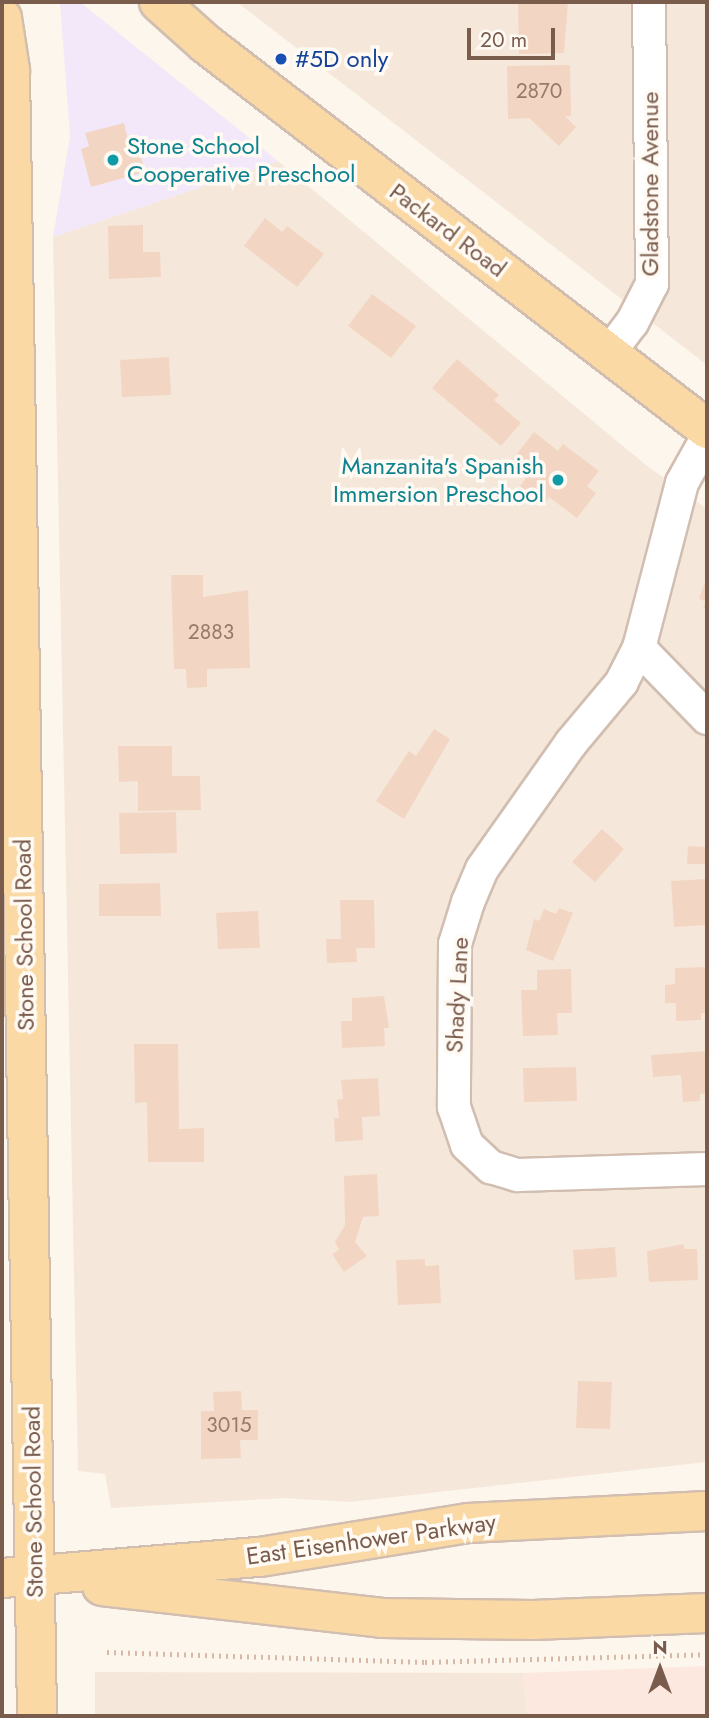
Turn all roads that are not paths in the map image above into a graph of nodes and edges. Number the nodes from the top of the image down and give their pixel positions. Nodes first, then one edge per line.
1 (22, 2) edge
2 (159, 2) edge
3 (649, 2) edge
4 (2, 18) edge
5 (10, 70) junction
6 (609, 353) junction
7 (707, 429) edge
8 (707, 438) edge
9 (639, 648) junction
10 (707, 718) edge
11 (15, 1156) edge
12 (707, 1169) edge
13 (707, 1511) edge
14 (18, 1578) edge
15 (707, 1613) edge
16 (37, 1716) edge

1 - 5 main road
2 - 6 main road, Packard Road
3 - 6 street, Gladstone Avenue
4 - 5 main road
5 - 11 main road, Stone School Road
6 - 7 main road, Packard Road
8 - 9 street, Shady Lane
9 - 10 street
9 - 12 street, Shady Lane
11 - 14 main road, Stone School Road
13 - 14 main road, East Eisenhower Parkway
14 - 15 main road, East Eisenhower Parkway
14 - 16 main road, Stone School Road

